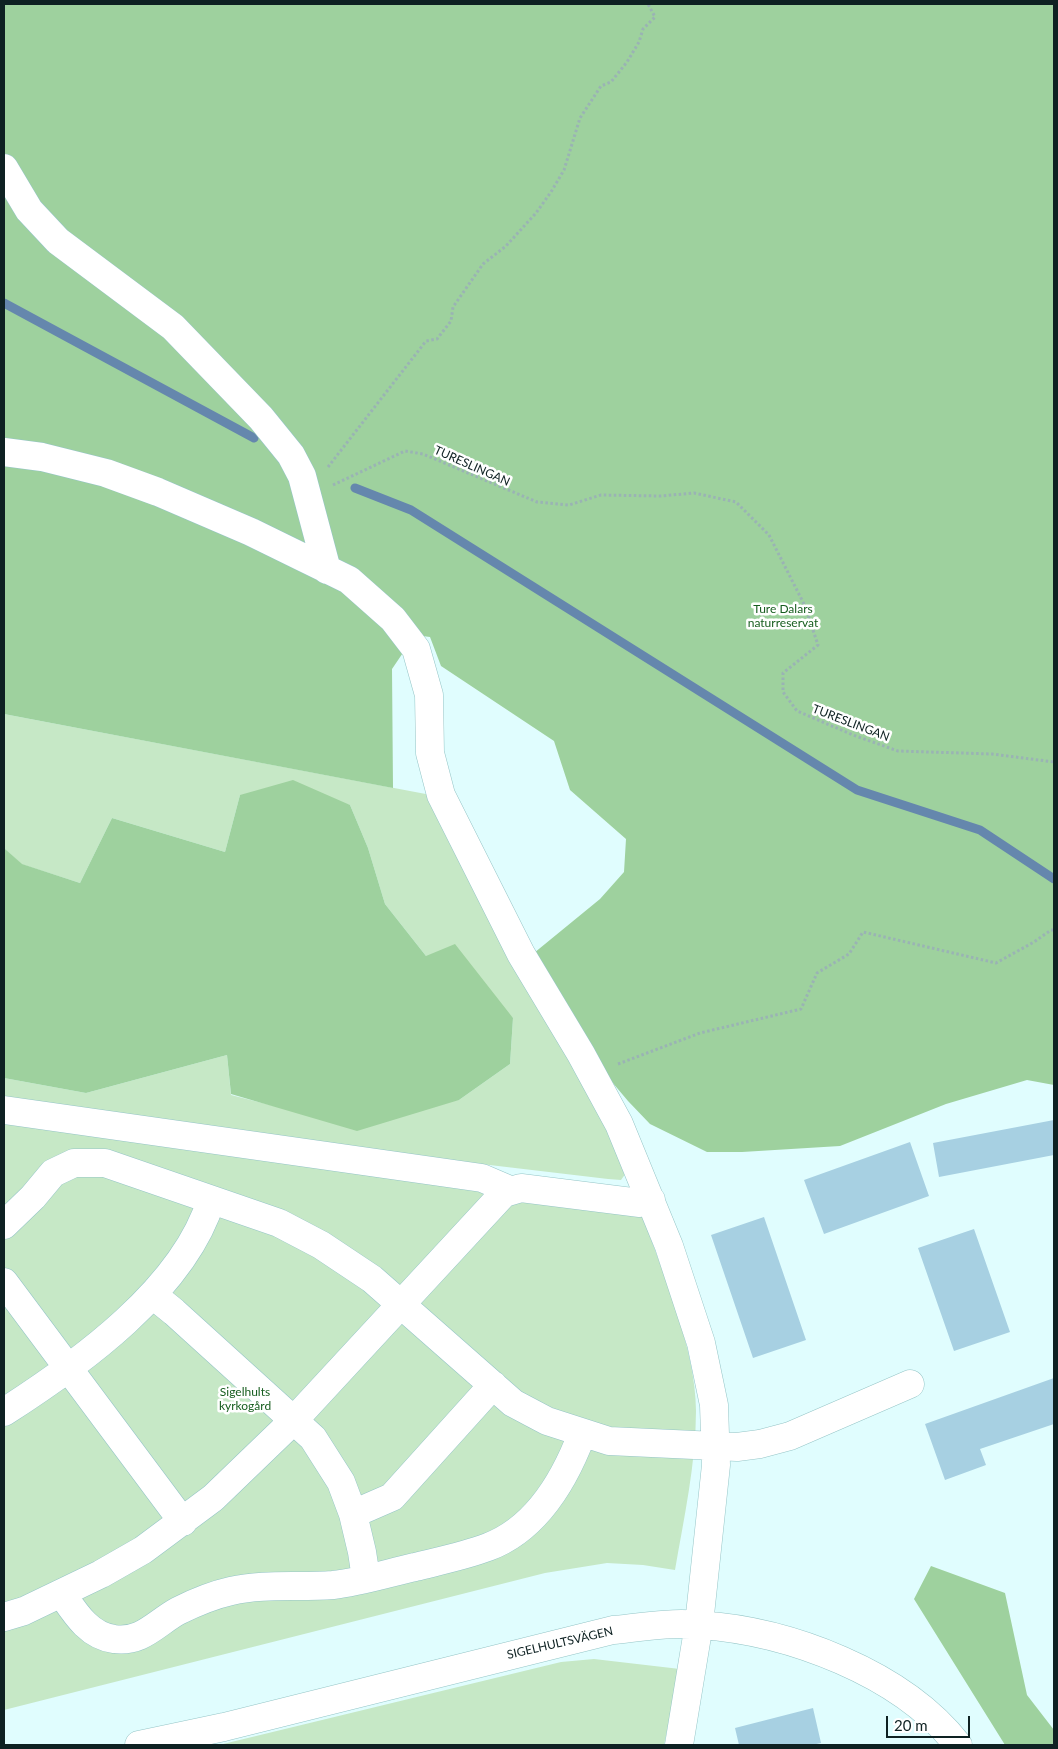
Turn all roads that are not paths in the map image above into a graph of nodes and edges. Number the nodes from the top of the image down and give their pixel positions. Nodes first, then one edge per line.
1 (4, 168) edge
2 (4, 452) edge
3 (327, 570) junction
4 (4, 1110) edge
5 (510, 1190) junction
6 (211, 1200) junction
7 (650, 1200) junction
8 (4, 1225) edge
9 (4, 1282) edge
10 (152, 1295) junction
11 (401, 1303) junction
12 (68, 1369) junction
13 (910, 1384) dead end
14 (493, 1385) junction
15 (4, 1412) edge
16 (294, 1420) junction
17 (582, 1434) junction
18 (716, 1445) junction
19 (353, 1514) junction
20 (183, 1522) junction
21 (366, 1578) junction
22 (62, 1594) junction
23 (4, 1617) edge
24 (699, 1624) junction
25 (139, 1745) edge
26 (679, 1745) edge
27 (958, 1745) edge

1 - 3 street
2 - 3 street
3 - 7 street
4 - 5 street
5 - 7 street
5 - 11 street
6 - 8 street
6 - 10 street
6 - 11 street
7 - 18 street
9 - 12 street
10 - 12 street
10 - 16 street
11 - 14 street
11 - 16 street
12 - 15 street
12 - 20 street
13 - 18 street
14 - 17 street
14 - 19 street
16 - 19 street
16 - 20 street
17 - 18 street
17 - 21 street
18 - 24 street
19 - 21 street
20 - 22 street
21 - 22 street
22 - 23 street
24 - 25 street, SIGELHULTSVÄGEN
24 - 26 street
24 - 27 street, SIGELHULTSVÄGEN

